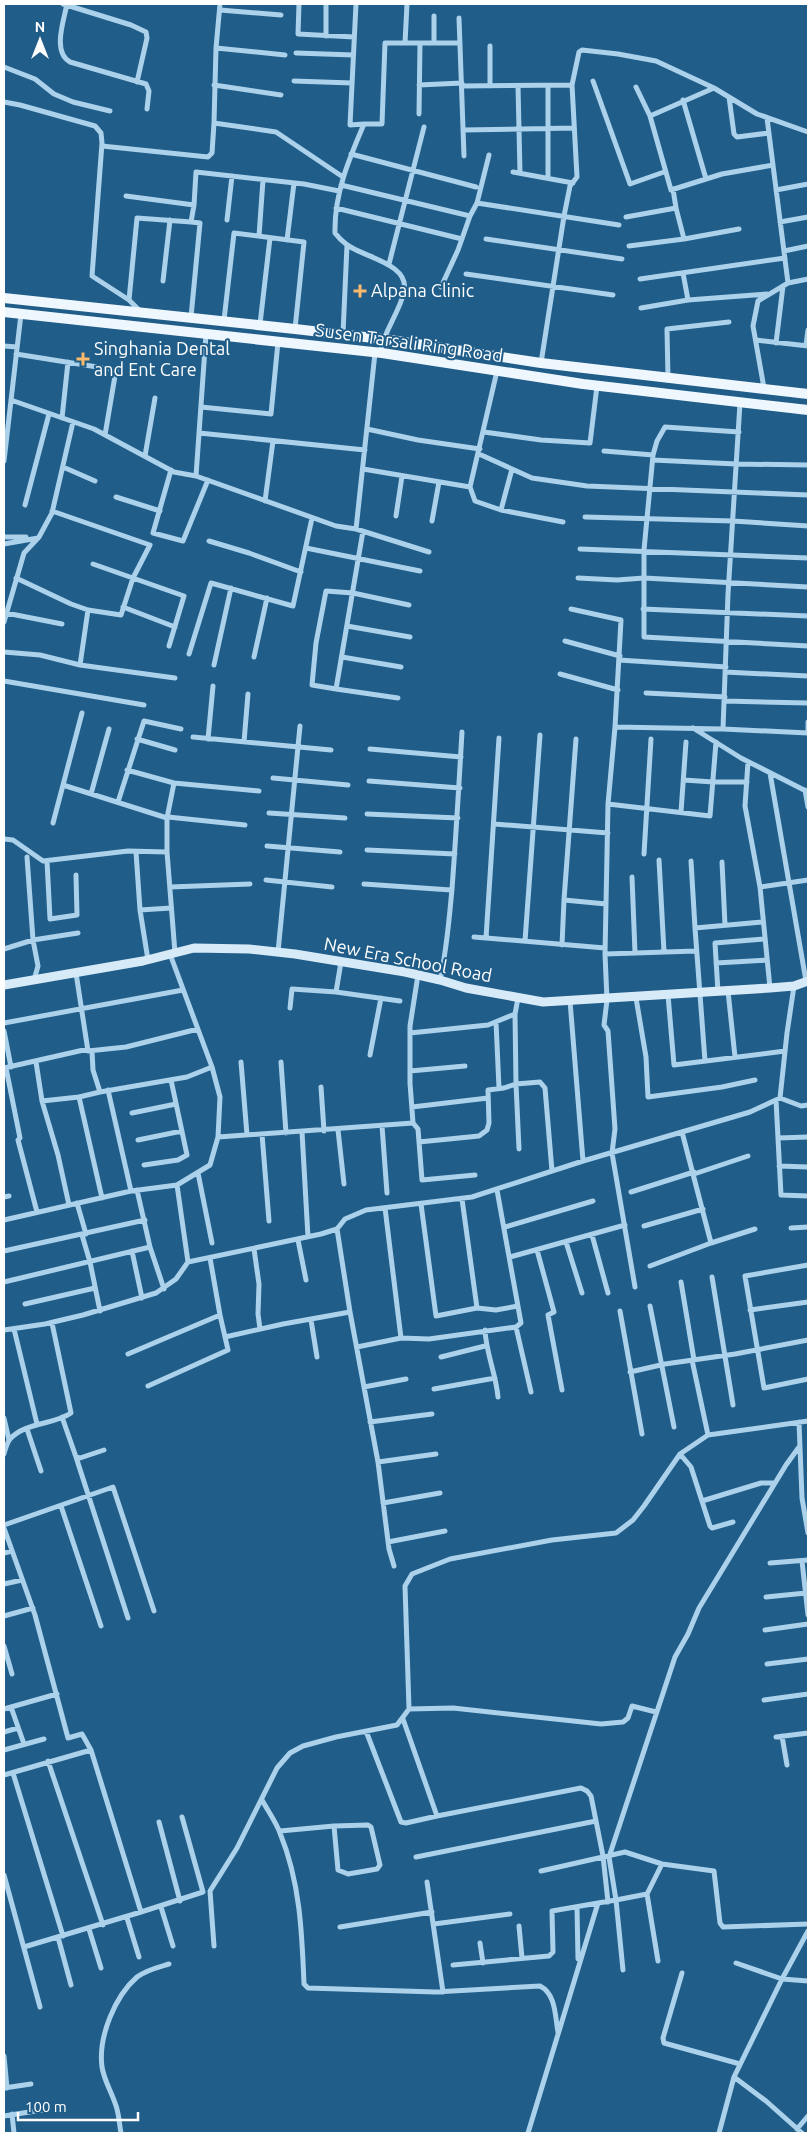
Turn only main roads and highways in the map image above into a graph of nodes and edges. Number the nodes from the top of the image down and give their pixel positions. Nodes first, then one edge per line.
1 (4, 298) edge
2 (4, 312) edge
3 (808, 394) edge
4 (808, 410) edge

1 - 3 main road, Susen Tarsali Ring Road
2 - 4 main road, Susen Tarsali Ring Road

